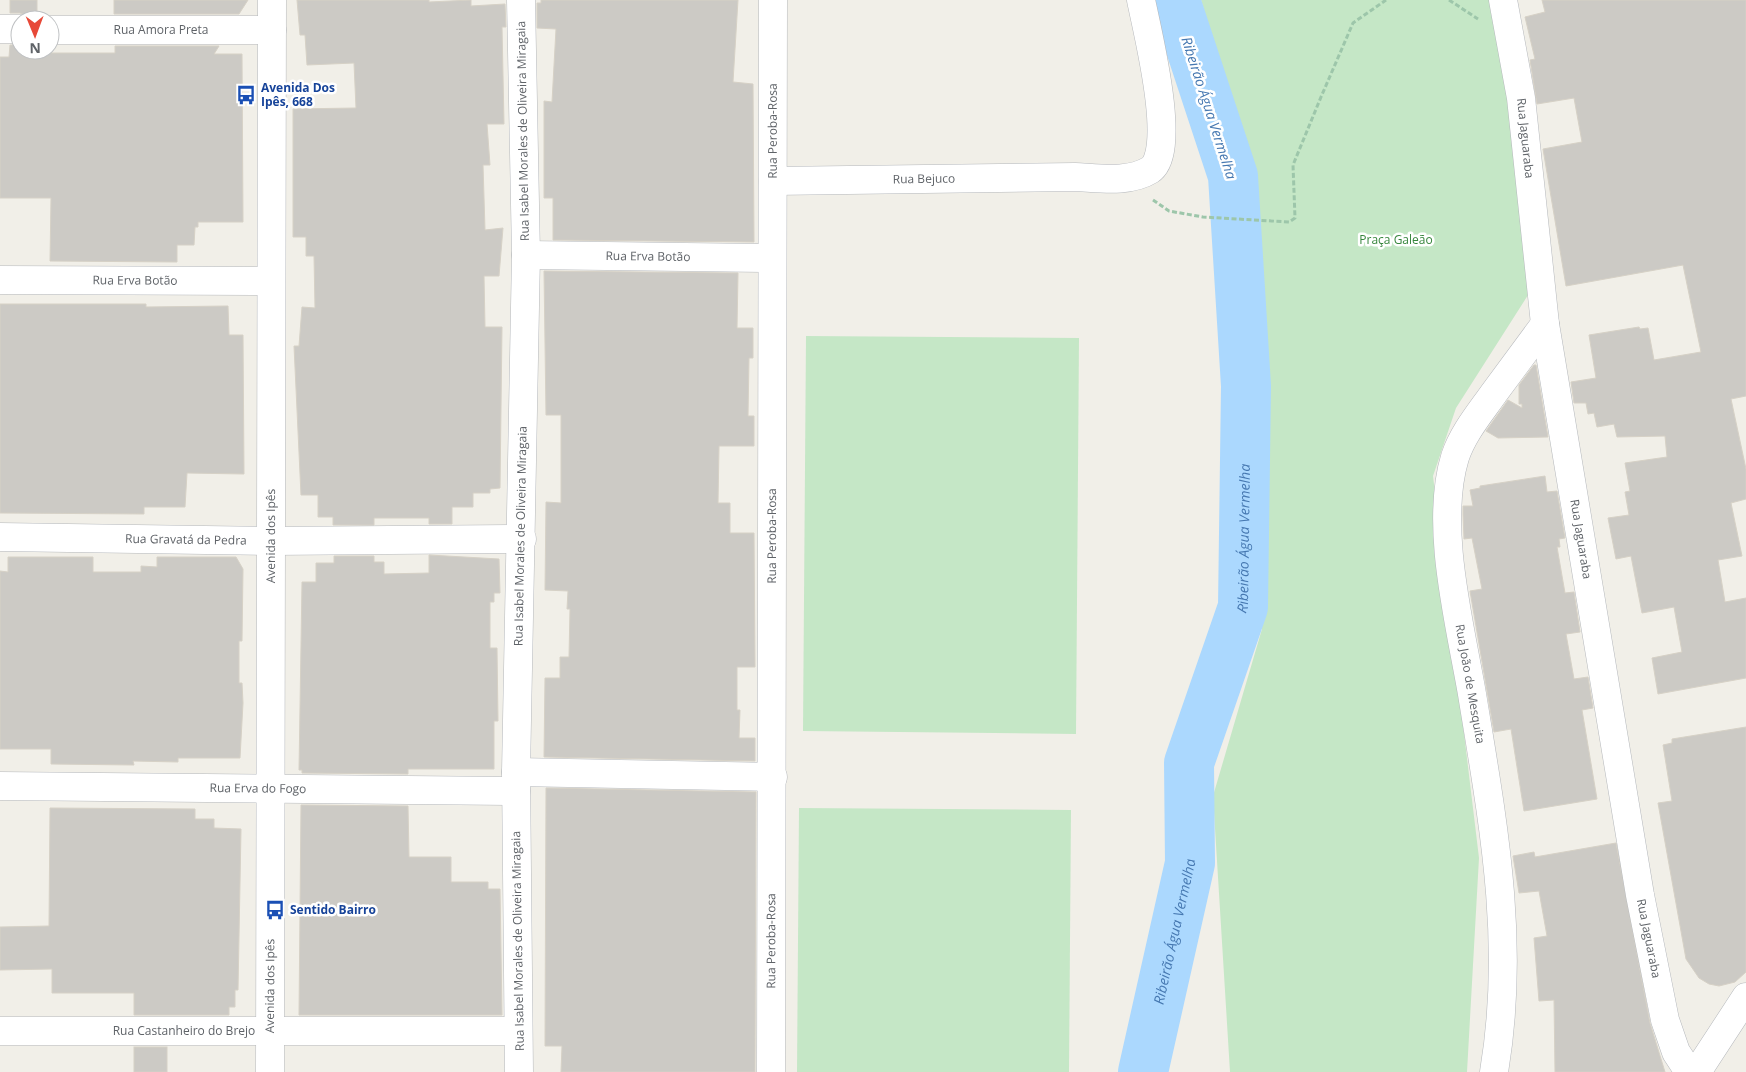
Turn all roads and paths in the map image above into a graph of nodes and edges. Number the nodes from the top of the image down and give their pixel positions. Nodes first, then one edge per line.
1 (272, 0) edge
2 (521, 0) edge
3 (773, 0) edge
4 (1141, 0) edge
5 (1386, 0) edge
6 (1503, 0) edge
7 (60, 30) edge
8 (272, 30) junction
9 (1122, 179) junction
10 (773, 181) junction
11 (526, 255) junction
12 (772, 258) junction
13 (0, 280) edge
14 (271, 281) junction
15 (1545, 324) junction
16 (0, 537) edge
17 (522, 539) junction
18 (271, 541) junction
19 (773, 777) junction
20 (516, 782) junction
21 (0, 786) edge
22 (270, 789) junction
23 (1746, 997) edge
24 (0, 1030) edge
25 (271, 1031) junction
26 (518, 1031) junction
27 (270, 1072) edge
28 (519, 1072) edge
29 (771, 1072) edge
30 (1494, 1072) edge
31 (1689, 1072) edge
32 (1697, 1072) edge

1 - 8 street, Avenida dos Ipês
2 - 11 street, Rua Isabel Morales de Oliveira Miragaia
3 - 10 street, Rua Peroba-Rosa
4 - 9 street, Rua Bejuco
5 - 9 path
6 - 15 street, Rua Jaguaraba
7 - 8 street, Rua Amora Preta
8 - 14 street, Avenida dos Ipês
9 - 10 street, Rua Bejuco
10 - 12 street, Rua Peroba-Rosa
11 - 12 street, Rua Erva Botão
11 - 17 street, Rua Isabel Morales de Oliveira Miragaia
12 - 19 street, Rua Peroba-Rosa
13 - 14 street, Rua Erva Botão
14 - 18 street, Avenida dos Ipês
15 - 30 street, Rua João de Mesquita
15 - 31 street, Rua Jaguaraba
16 - 18 street, Rua Gravatá da Pedra
17 - 18 street, Rua Gravatá da Pedra
17 - 20 street, Rua Isabel Morales de Oliveira Miragaia
18 - 22 street, Avenida dos Ipês
19 - 20 street, Rua Erva do Fogo
19 - 29 street, Rua Peroba-Rosa
20 - 22 street, Rua Erva do Fogo
20 - 26 street, Rua Isabel Morales de Oliveira Miragaia
21 - 22 street, Rua Erva do Fogo
22 - 25 street, Avenida dos Ipês
23 - 32 street
24 - 25 street, Rua Castanheiro do Brejo
25 - 26 street, Rua Castanheiro do Brejo
25 - 27 street, Avenida dos Ipês
26 - 28 street, Rua Isabel Morales de Oliveira Miragaia

